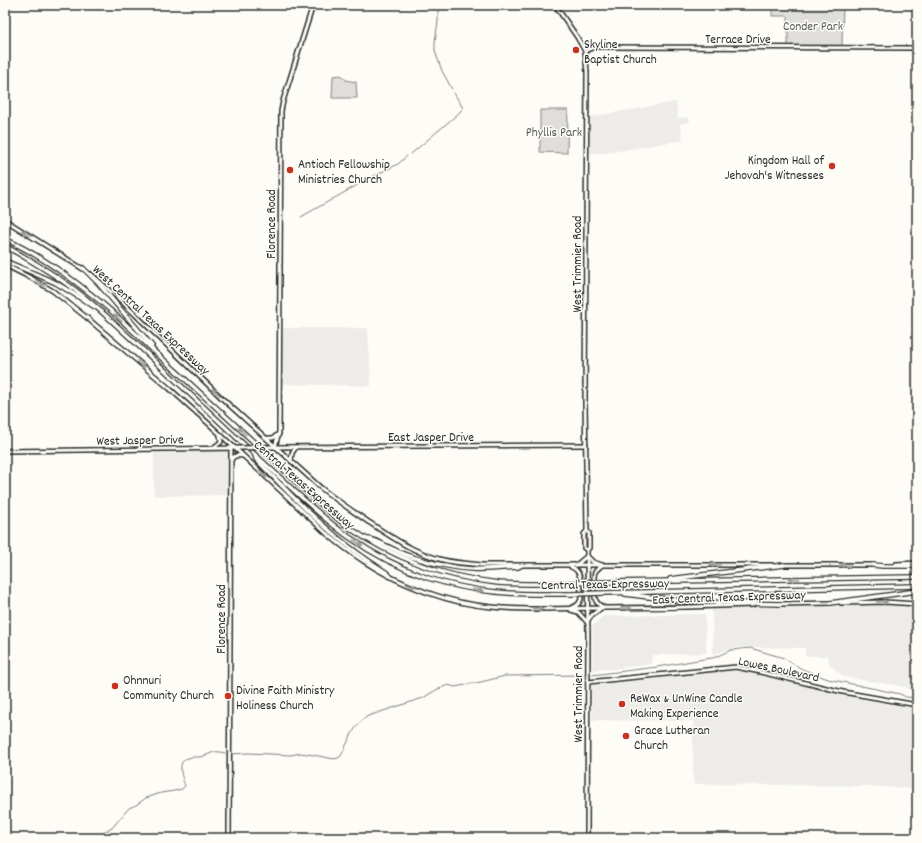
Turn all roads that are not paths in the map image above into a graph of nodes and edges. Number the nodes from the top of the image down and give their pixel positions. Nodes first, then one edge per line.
1 (313, 5) edge
2 (556, 5) edge
3 (917, 48) edge
4 (585, 52) junction
5 (5, 220) edge
6 (5, 239) edge
7 (5, 246) edge
8 (5, 262) edge
9 (5, 265) edge
10 (83, 268) junction
11 (99, 309) junction
12 (157, 354) junction
13 (220, 434) junction
14 (279, 434) junction
15 (266, 438) junction
16 (586, 444) junction
17 (275, 447) junction
18 (296, 447) junction
19 (213, 448) junction
20 (231, 448) junction
21 (235, 448) junction
22 (5, 450) edge
23 (254, 454) junction
24 (243, 456) junction
25 (231, 460) junction
26 (291, 461) junction
27 (587, 531) junction
28 (366, 539) junction
29 (587, 550) junction
30 (586, 556) junction
31 (917, 564) edge
32 (522, 565) junction
33 (784, 565) junction
34 (873, 565) joint
35 (568, 566) junction
36 (573, 566) junction
37 (587, 566) junction
38 (602, 566) junction
39 (390, 576) junction
40 (917, 577) edge
41 (659, 581) junction
42 (917, 586) edge
43 (917, 591) edge
44 (616, 592) junction
45 (830, 603) junction
46 (781, 604) junction
47 (917, 604) edge
48 (603, 608) junction
49 (567, 609) junction
50 (587, 609) junction
51 (587, 622) junction
52 (588, 682) junction
53 (917, 705) edge
54 (229, 838) edge
55 (587, 838) edge

1 - 14 street, Florence Road
2 - 4 street, West Trimmier Road
3 - 4 street, Terrace Drive
4 - 16 street, West Trimmier Road
10 -> 5 street, West Central Texas Expressway
12 -> 6 highway, Central Texas Expressway
7 - 11 highway, Central Texas Expressway
8 - 11 highway
9 -> 13 street
10 - 12 highway
15 -> 10 street, West Central Texas Expressway
11 - 23 highway, Central Texas Expressway
28 -> 12 highway, Central Texas Expressway
13 - 19 street
13 - 21 street
14 - 15 street
14 - 17 street, Florence Road
15 - 17 street, West Central Texas Expressway
16 - 18 street, East Jasper Drive
16 - 27 street, West Trimmier Road
17 - 18 street, East Jasper Drive
17 - 21 street, West Jasper Drive, bridge
17 - 26 street
18 - 26 street
19 - 20 street, West Jasper Drive
19 - 22 street, West Jasper Drive
20 - 21 street, West Jasper Drive
20 - 25 street, Florence Road
21 - 24 street, East Central Texas Expressway
23 - 39 highway
23 -> 44 highway, Central Texas Expressway, bridge
24 - 25 street
24 -> 39 street, East Central Texas Expressway
25 - 54 street, Florence Road
26 - 32 street
27 - 29 street, West Trimmier Road
27 - 29 street, West Trimmier Road
28 - 32 highway
28 - 41 highway, Central Texas Expressway, bridge
29 - 30 street, West Trimmier Road
30 - 36 street
30 - 37 street, West Trimmier Road
30 - 38 street
31 - 34 highway
32 - 35 street
34 -> 33 street
33 -> 38 street
33 - 41 highway
35 - 36 street
35 - 49 street
36 - 37 street
37 - 38 street
37 - 50 street, West Trimmier Road
38 - 48 street
39 -> 49 street, East Central Texas Expressway
40 -> 41 highway, Central Texas Expressway
42 - 44 highway, Central Texas Expressway
43 - 45 highway
44 - 46 highway
45 - 46 street, East Central Texas Expressway
45 -> 47 street, East Central Texas Expressway
48 -> 46 street, East Central Texas Expressway
48 - 50 street, East Central Texas Expressway
48 - 51 street
49 - 50 street, East Central Texas Expressway
49 - 51 street
50 - 51 street, West Trimmier Road
51 - 52 street, West Trimmier Road
52 - 53 street, Lowes Boulevard
52 - 55 street, West Trimmier Road

